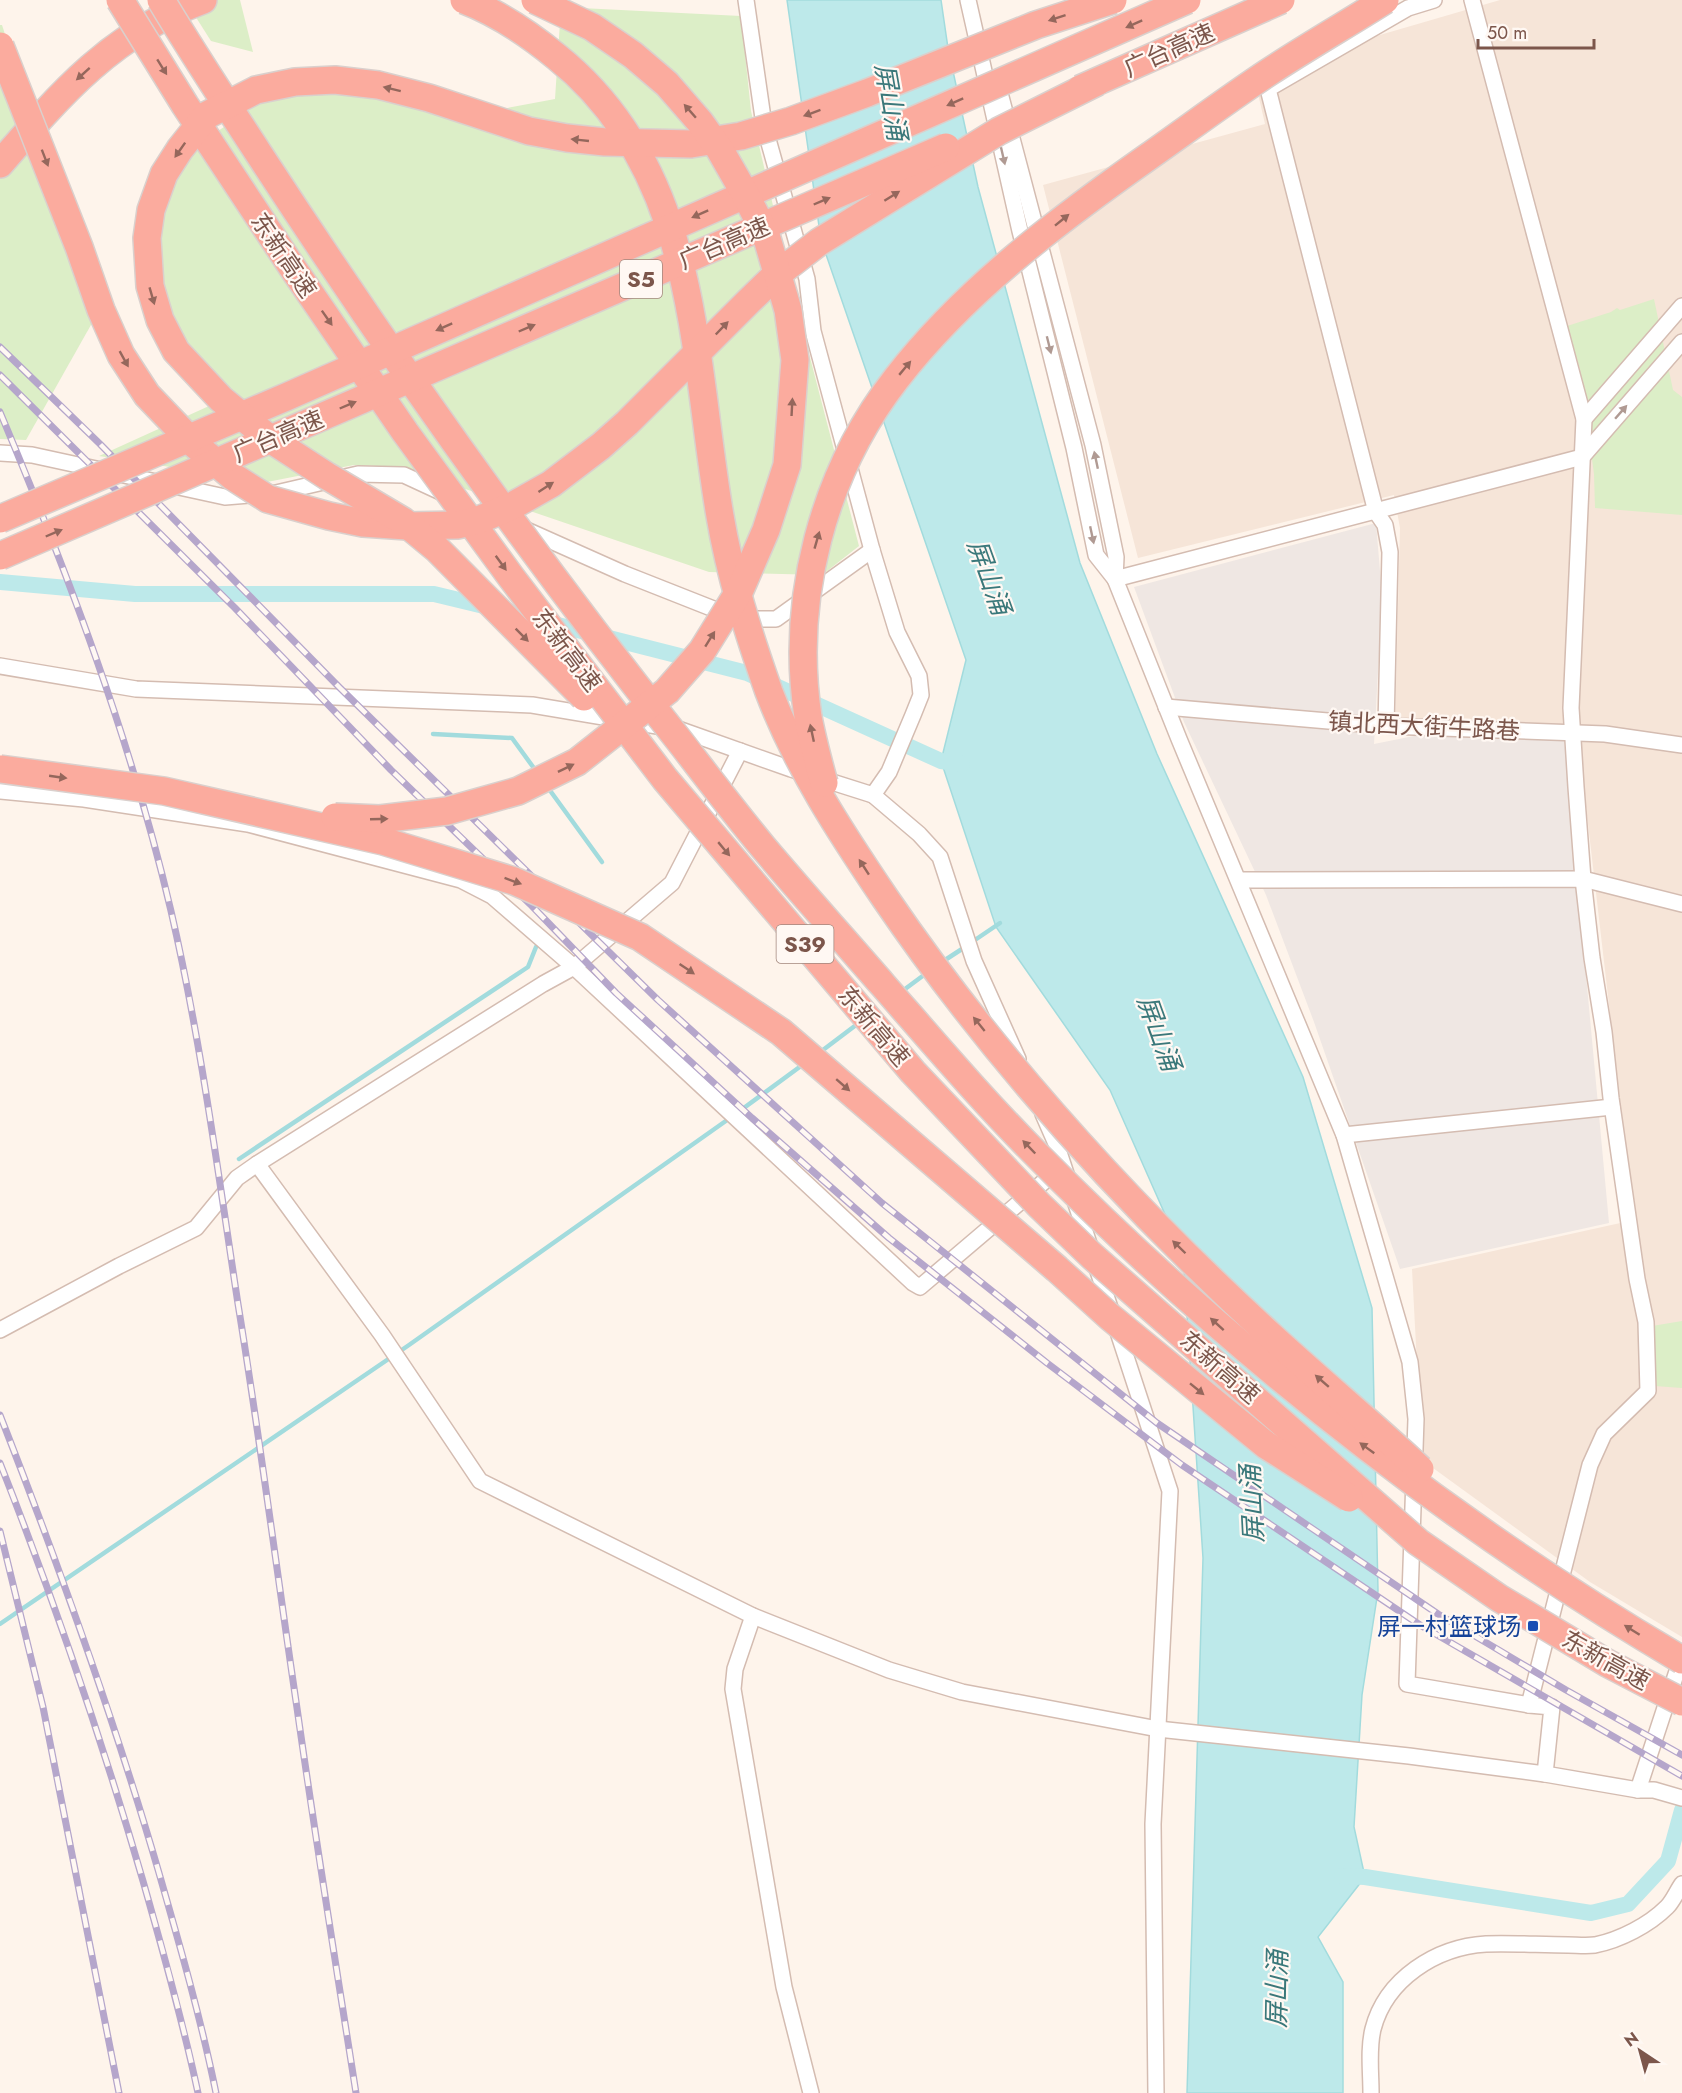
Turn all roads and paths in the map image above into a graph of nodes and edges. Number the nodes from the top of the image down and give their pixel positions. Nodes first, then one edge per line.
1 (120, 0) edge
2 (161, 0) edge
3 (203, 0) edge
4 (464, 0) edge
5 (535, 0) edge
6 (746, 0) edge
7 (968, 0) edge
8 (1113, 0) edge
9 (1187, 0) edge
10 (1281, 0) edge
11 (1385, 0) edge
12 (1434, 0) edge
13 (1472, 0) edge
14 (0, 45) edge
15 (1097, 82) junction
16 (0, 164) edge
17 (1682, 306) edge
18 (1682, 342) edge
19 (1584, 419) junction
20 (0, 453) edge
21 (1582, 457) junction
22 (1376, 512) junction
23 (0, 519) edge
24 (872, 550) junction
25 (0, 556) edge
26 (1115, 579) junction
27 (0, 666) edge
28 (1166, 707) junction
29 (1386, 726) junction
30 (1573, 733) junction
31 (1682, 746) edge
32 (740, 751) junction
33 (0, 769) edge
34 (665, 779) junction
35 (0, 791) edge
36 (873, 795) junction
37 (258, 812) junction
38 (841, 830) junction
39 (1583, 879) junction
40 (1239, 880) junction
41 (1682, 904) edge
42 (574, 967) junction
43 (1612, 1107) junction
44 (1344, 1135) junction
45 (257, 1164) junction
46 (1064, 1166) junction
47 (0, 1330) edge
48 (1488, 1534) junction
49 (1418, 1542) junction
50 (753, 1616) junction
51 (1682, 1658) edge
52 (1682, 1702) edge
53 (1528, 1705) junction
54 (1158, 1729) junction
55 (1545, 1774) junction
56 (1638, 1790) junction
57 (1682, 1798) edge
58 (1682, 1884) edge
59 (811, 2093) edge
60 (1156, 2093) edge
61 (1371, 2093) edge

1 -> 34 highway, 东新高速 / S39, bridge
48 -> 2 highway, 东新高速 / S39, bridge
3 -> 16 highway, bridge
4 - 38 highway, bridge
37 -> 5 highway, bridge
6 - 24 street
7 - 26 street
8 -> 34 highway, bridge
9 -> 23 highway, 广台高速 / S5, bridge
10 - 15 highway, 广台高速 / S5, bridge
38 -> 11 highway, bridge
12 - 22 street
13 - 19 street
14 -> 15 highway, bridge
25 -> 15 highway, 广台高速 / S5, bridge
17 - 19 street
21 -> 18 street
19 - 21 street
20 - 24 street
21 - 22 street
21 - 30 street
22 - 26 street
22 - 29 street
24 - 36 street
26 - 28 street
27 - 32 street
28 - 29 street, 镇北西大街牛路巷
28 - 40 street
29 - 30 street, 镇北西大街牛路巷
30 - 31 street, 镇北西大街牛路巷
30 - 39 street
32 - 36 street
32 - 42 street
33 -> 37 highway, bridge
34 -> 49 highway, 东新高速 / S39, bridge
35 - 42 street
36 - 46 street
37 -> 49 highway, bridge
48 -> 38 highway, bridge
39 - 40 street
39 - 41 street
39 - 43 street
40 - 44 street
42 - 45 street
42 - 46 street
43 - 44 street
43 - 53 street
44 - 53 street
45 - 47 street
45 - 50 street
46 - 54 street
51 -> 48 highway, 东新高速 / S39, bridge
49 - 52 highway, 东新高速 / S39, bridge
50 - 54 street
50 - 59 street
51 - 56 street
53 - 55 street
54 - 55 street
54 - 60 street
55 - 56 street
56 - 57 street
58 - 61 street

